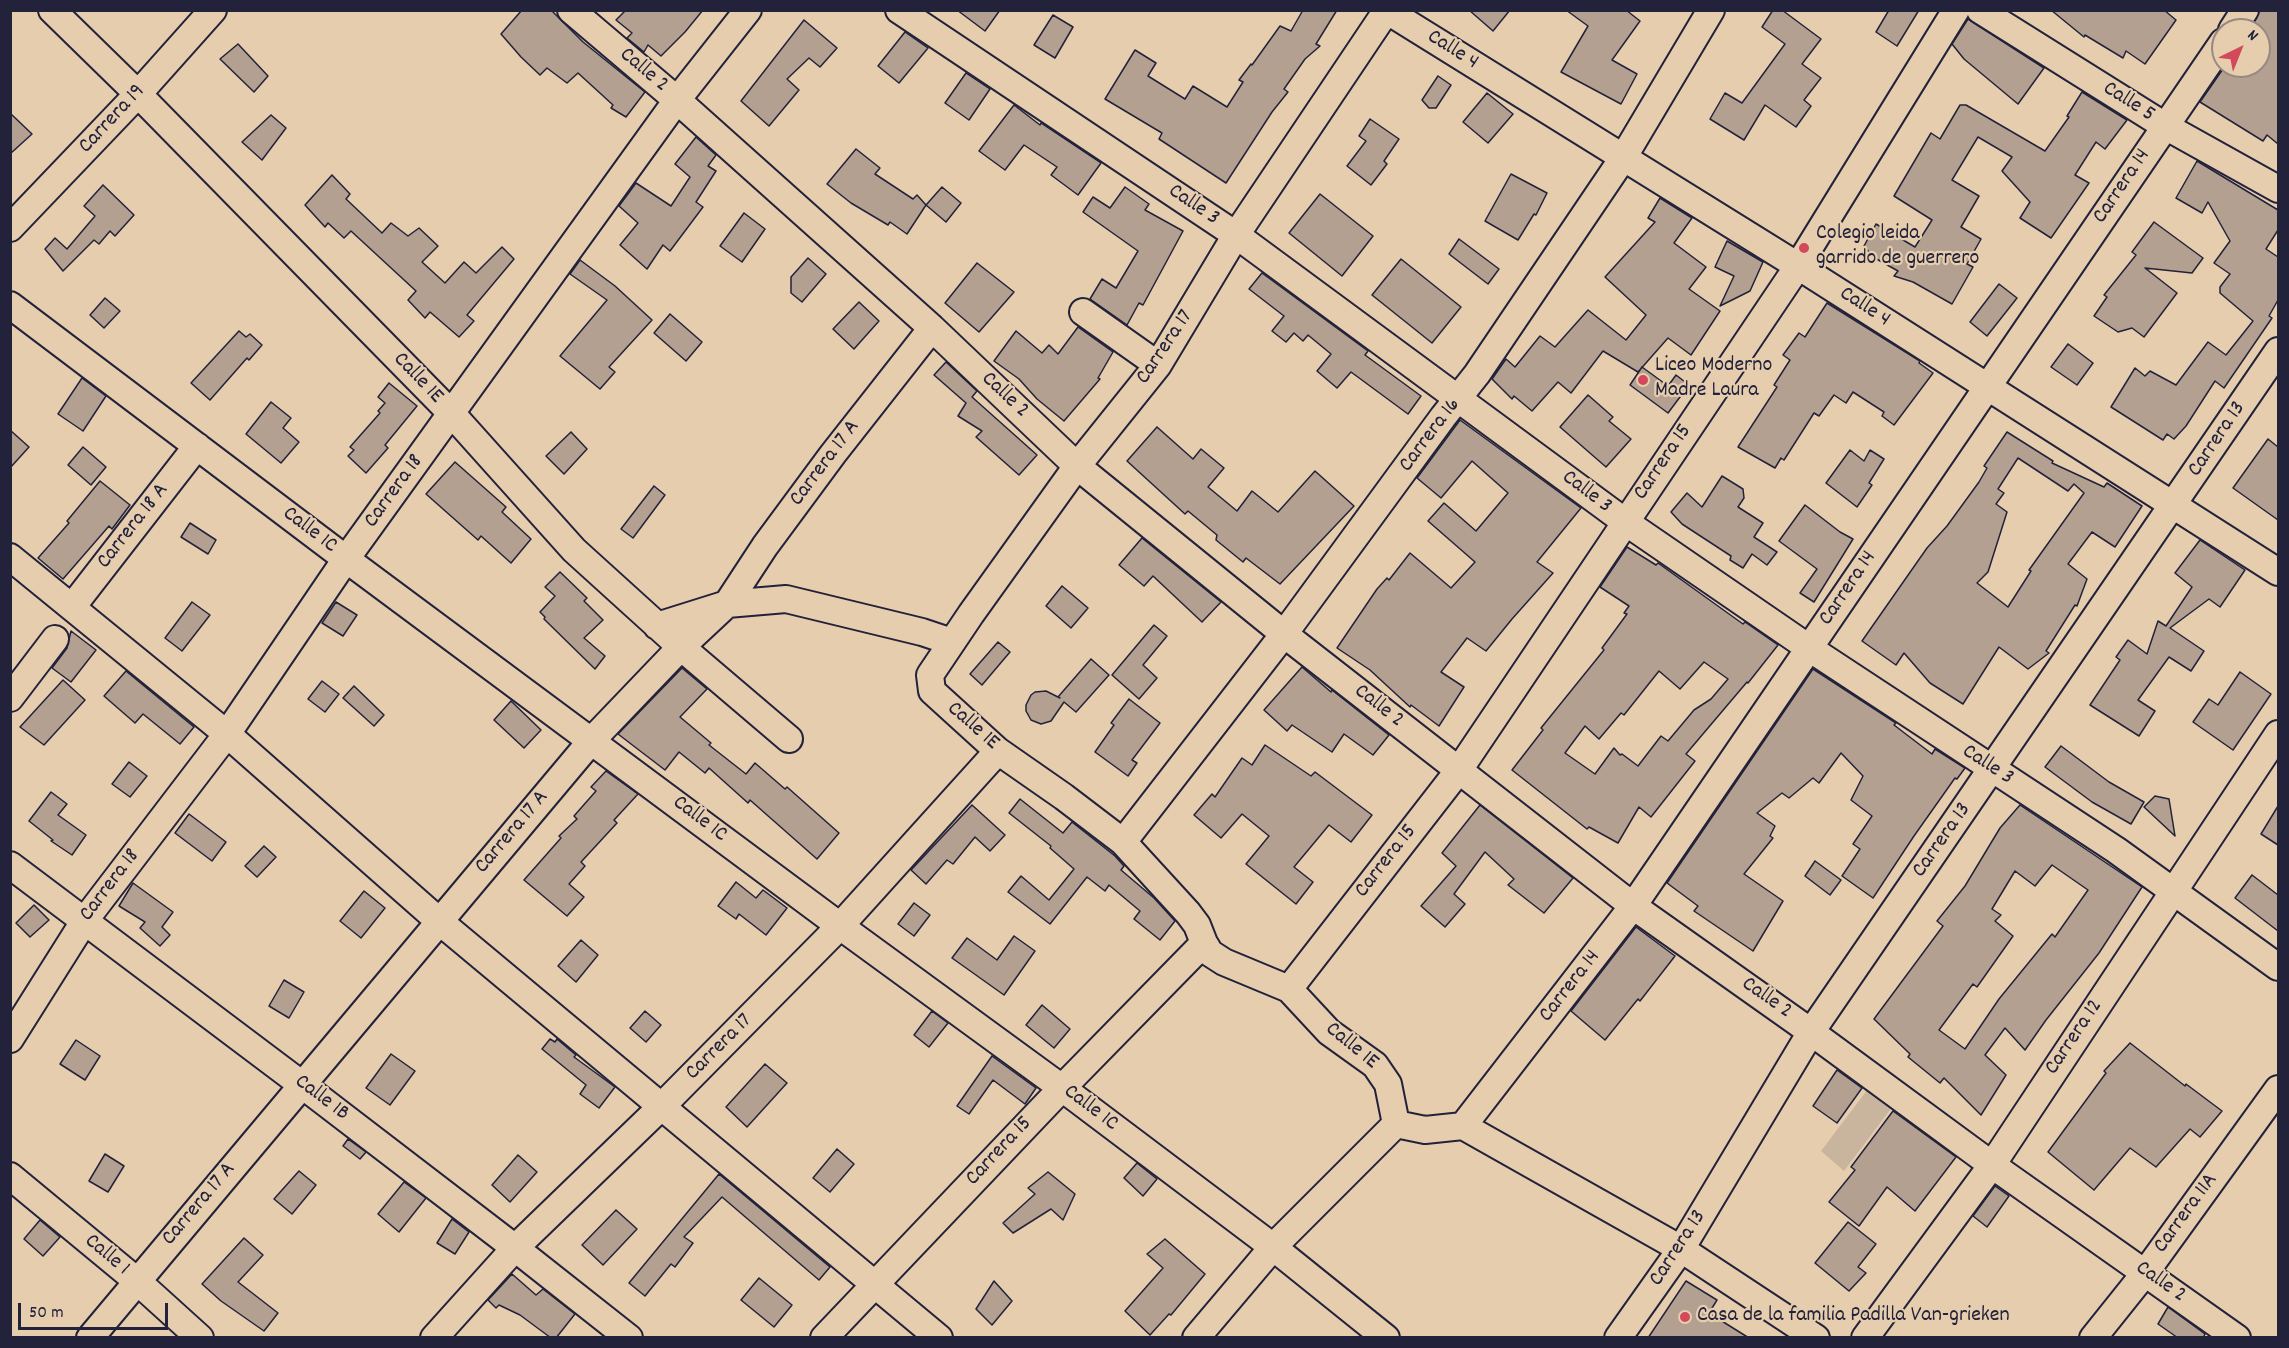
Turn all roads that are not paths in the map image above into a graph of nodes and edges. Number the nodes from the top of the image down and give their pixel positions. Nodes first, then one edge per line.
1 (52, 10) edge
2 (213, 10) edge
3 (571, 10) edge
4 (748, 10) edge
5 (899, 10) edge
6 (1711, 10) edge
7 (1956, 10) edge
8 (1980, 10) edge
9 (1386, 11) edge
10 (2211, 59) edge
11 (138, 94) junction
12 (677, 100) junction
13 (2165, 126) junction
14 (1623, 158) junction
15 (2278, 189) edge
16 (10, 228) edge
17 (1236, 235) junction
18 (1798, 266) junction
19 (10, 305) edge
20 (1083, 312) dead end
21 (932, 328) junction
22 (2278, 351) edge
23 (1158, 366) junction
24 (1988, 386) junction
25 (1459, 399) junction
26 (452, 414) junction
27 (197, 446) junction
28 (1077, 466) junction
29 (2174, 504) junction
30 (1624, 521) junction
31 (10, 557) edge
32 (346, 559) junction
33 (2278, 572) edge
34 (727, 604) junction
35 (72, 607) junction
36 (657, 626) junction
37 (1284, 634) junction
38 (55, 639) dead end
39 (952, 642) junction
40 (681, 647) junction
41 (1809, 648) junction
42 (930, 675) joint
43 (10, 698) edge
44 (227, 734) junction
45 (2278, 734) edge
46 (789, 739) dead end
47 (592, 740) junction
48 (998, 751) junction
49 (1459, 770) junction
50 (1992, 770) junction
51 (1123, 842) junction
52 (10, 865) edge
53 (2174, 890) junction
54 (1633, 906) junction
55 (85, 920) junction
56 (439, 921) junction
57 (840, 926) junction
58 (1204, 944) junction
59 (2278, 967) edge
60 (1290, 989) junction
61 (1811, 1032) junction
62 (10, 1039) edge
63 (301, 1084) junction
64 (1062, 1088) junction
65 (2278, 1089) edge
66 (662, 1107) junction
67 (1395, 1124) junction
68 (1463, 1126) junction
69 (1992, 1165) junction
70 (10, 1176) edge
71 (1273, 1247) junction
72 (515, 1248) junction
73 (1681, 1249) junction
74 (2145, 1273) junction
75 (137, 1281) junction
76 (876, 1283) junction
77 (1815, 1337) edge
78 (90, 1338) edge
79 (200, 1338) edge
80 (434, 1338) edge
81 (629, 1338) edge
82 (824, 1338) edge
83 (939, 1338) edge
84 (1196, 1338) edge
85 (1386, 1338) edge
86 (1618, 1338) edge
87 (1865, 1338) edge
88 (2093, 1338) edge
89 (2237, 1338) edge

1 - 11 street, Calle 1E
2 - 11 street, Carrera 19
3 - 12 street, Calle 2
4 - 12 street, Carrera 18
5 - 17 street, Calle 3
6 - 14 street, Carrera 16
7 - 18 street, Carrera 15
8 - 13 street, Calle 5
9 - 14 street, Calle 4
9 - 17 street, Carrera 17
10 - 13 street, Carrera 14
11 - 16 street, Carrera 19
11 - 26 street, Calle 1E
12 - 21 street, Calle 2
12 - 26 street, Carrera 18
13 - 15 street, Calle 5
13 - 24 street, Carrera 14
14 - 18 street, Calle 4
14 - 25 street, Carrera 16
17 - 23 street, Carrera 17
17 - 25 street, Calle 3
18 - 24 street, Calle 4
18 - 30 street, Carrera 15
19 - 27 street, Calle 1C
20 - 23 street
21 - 28 street, Calle 2
21 - 34 street, Carrera 17 A
22 - 29 street, Carrera 13
23 - 28 street, Carrera 17
24 - 29 street, Calle 4
24 - 41 street, Carrera 14
25 - 30 street, Calle 3
25 - 37 street, Carrera 16
26 - 32 street, Carrera 18
26 - 36 street, Calle 1E
27 - 32 street, Calle 1C
27 - 35 street, Carrera 18 A
28 - 37 street, Calle 2
28 - 39 street, Carrera 17
29 - 33 street, Calle 4
29 - 50 street, Carrera 13
30 - 41 street, Calle 3
30 - 49 street, Carrera 15
31 - 35 street
32 - 44 street, Carrera 18
32 - 47 street, Calle 1C
34 - 36 street
34 - 39 street
34 - 40 street, Carrera 17 A
35 - 44 street
36 - 40 street, Calle 1E
37 - 49 street, Calle 2
37 - 51 street, Carrera 16
38 - 43 street
39 - 42 street, Carrera 17
40 - 46 street, Calle 1E
40 - 47 street, Carrera 17 A
41 - 50 street, Calle 3
41 - 54 street, Carrera 14
42 - 48 street, Calle 1E
44 - 55 street, Carrera 18
44 - 56 street
45 - 53 street, Carrera 12
47 - 56 street, Carrera 17 A
47 - 57 street, Calle 1C
48 - 51 street, Calle 1E
48 - 57 street, Carrera 17
49 - 54 street, Calle 2
49 - 60 street, Carrera 15
50 - 53 street, Calle 3
50 - 61 street, Carrera 13
51 - 58 street, Calle 1E
52 - 55 street, Calle 1B
53 - 59 street, Calle 3
53 - 69 street, Carrera 12
54 - 61 street, Calle 2
54 - 68 street, Carrera 14
55 - 62 street, Carrera 18
55 - 63 street, Calle 1B
56 - 63 street, Carrera 17 A
56 - 66 street
57 - 64 street, Calle 1C
57 - 66 street, Carrera 17
58 - 60 street, Calle 1E
58 - 64 street, Carrera 15
60 - 67 street, Calle 1E
61 - 69 street, Calle 2
61 - 73 street, Carrera 13
63 - 72 street, Calle 1B
63 - 75 street, Carrera 17 A
64 - 71 street, Calle 1C
64 - 76 street, Carrera 15
65 - 74 street, Carrera 11A
66 - 72 street, Carrera 17
66 - 76 street
67 - 68 street
67 - 71 street
68 - 73 street
69 - 74 street, Calle 2
69 - 87 street, Carrera 12
70 - 75 street, Calle 1
71 - 84 street
71 - 85 street, Calle 1C
72 - 80 street, Carrera 17
72 - 81 street, Calle 1B
73 - 77 street
73 - 86 street, Carrera 13
74 - 88 street, Carrera 11A
74 - 89 street, Calle 2
75 - 78 street, Carrera 17 A
75 - 79 street, Calle 1
76 - 82 street, Carrera 15
76 - 83 street

